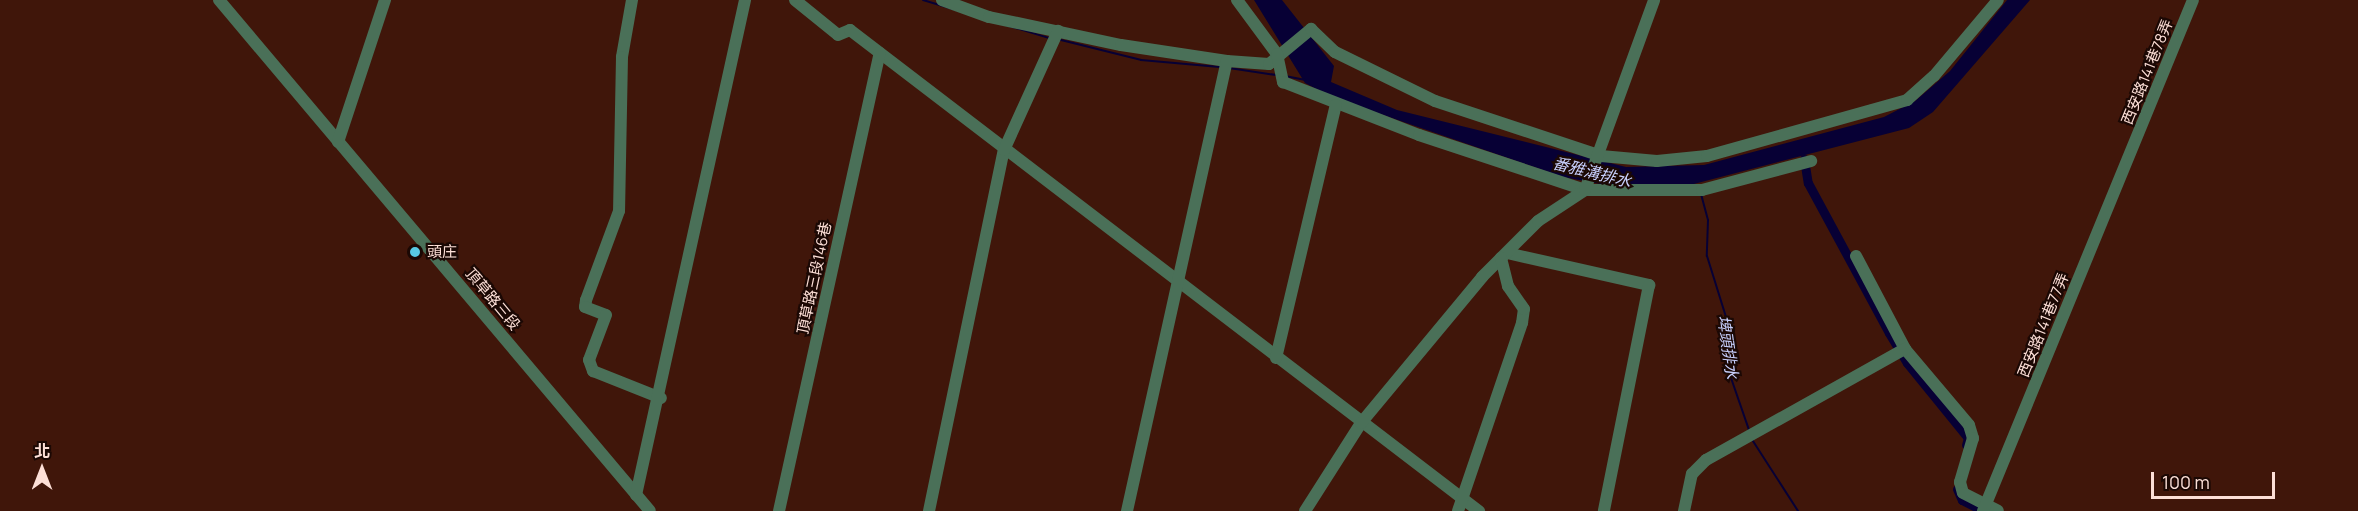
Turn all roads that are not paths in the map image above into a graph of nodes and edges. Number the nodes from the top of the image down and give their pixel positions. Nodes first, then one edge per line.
1 (219, 0) edge
2 (385, 0) edge
3 (632, 0) edge
4 (745, 0) edge
5 (795, 0) edge
6 (942, 0) edge
7 (1237, 0) edge
8 (1654, 0) edge
9 (1998, 0) edge
10 (2193, 0) edge
11 (1054, 36) junction
12 (880, 52) junction
13 (1277, 54) junction
14 (1226, 66) junction
15 (1335, 105) junction
16 (338, 142) junction
17 (1004, 150) junction
18 (1601, 156) junction
19 (2130, 156) joint
20 (1811, 161) dead end
21 (1585, 190) junction
22 (1504, 256) junction
23 (1856, 256) dead end
24 (1175, 279) junction
25 (1902, 351) junction
26 (1276, 358) junction
27 (661, 398) junction
28 (1361, 423) junction
29 (636, 495) junction
30 (1461, 498) junction
31 (1984, 509) edge
32 (650, 511) edge
33 (779, 511) edge
34 (929, 511) edge
35 (1126, 511) edge
36 (1305, 511) edge
37 (1458, 511) edge
38 (1479, 511) edge
39 (1604, 511) edge
40 (1684, 511) edge
41 (1998, 511) edge

1 - 16 street, 頂草路三段
2 - 16 street
3 - 27 street
4 - 27 street
5 - 12 street
6 - 11 street
7 - 13 street
8 - 18 street
9 - 18 street
10 - 19 street, 西安路141巷78弄
11 - 14 street
11 - 17 street
12 - 17 street
12 - 33 street, 頂草路三段146巷
13 - 14 street
13 - 15 street
13 - 18 street
14 - 24 street
15 - 21 street
15 - 26 street
16 - 29 street, 頂草路三段
17 - 24 street
17 - 34 street
18 - 21 street
19 - 31 street, 西安路141巷77弄
20 - 21 street
21 - 22 street
22 - 28 street
22 - 30 street
22 - 39 street
23 - 25 street
24 - 26 street
24 - 35 street
25 - 31 street
25 - 40 street
26 - 28 street
27 - 29 street
28 - 30 street
28 - 36 street
29 - 32 street, 頂草路三段
30 - 37 street
30 - 38 street
31 - 41 street

